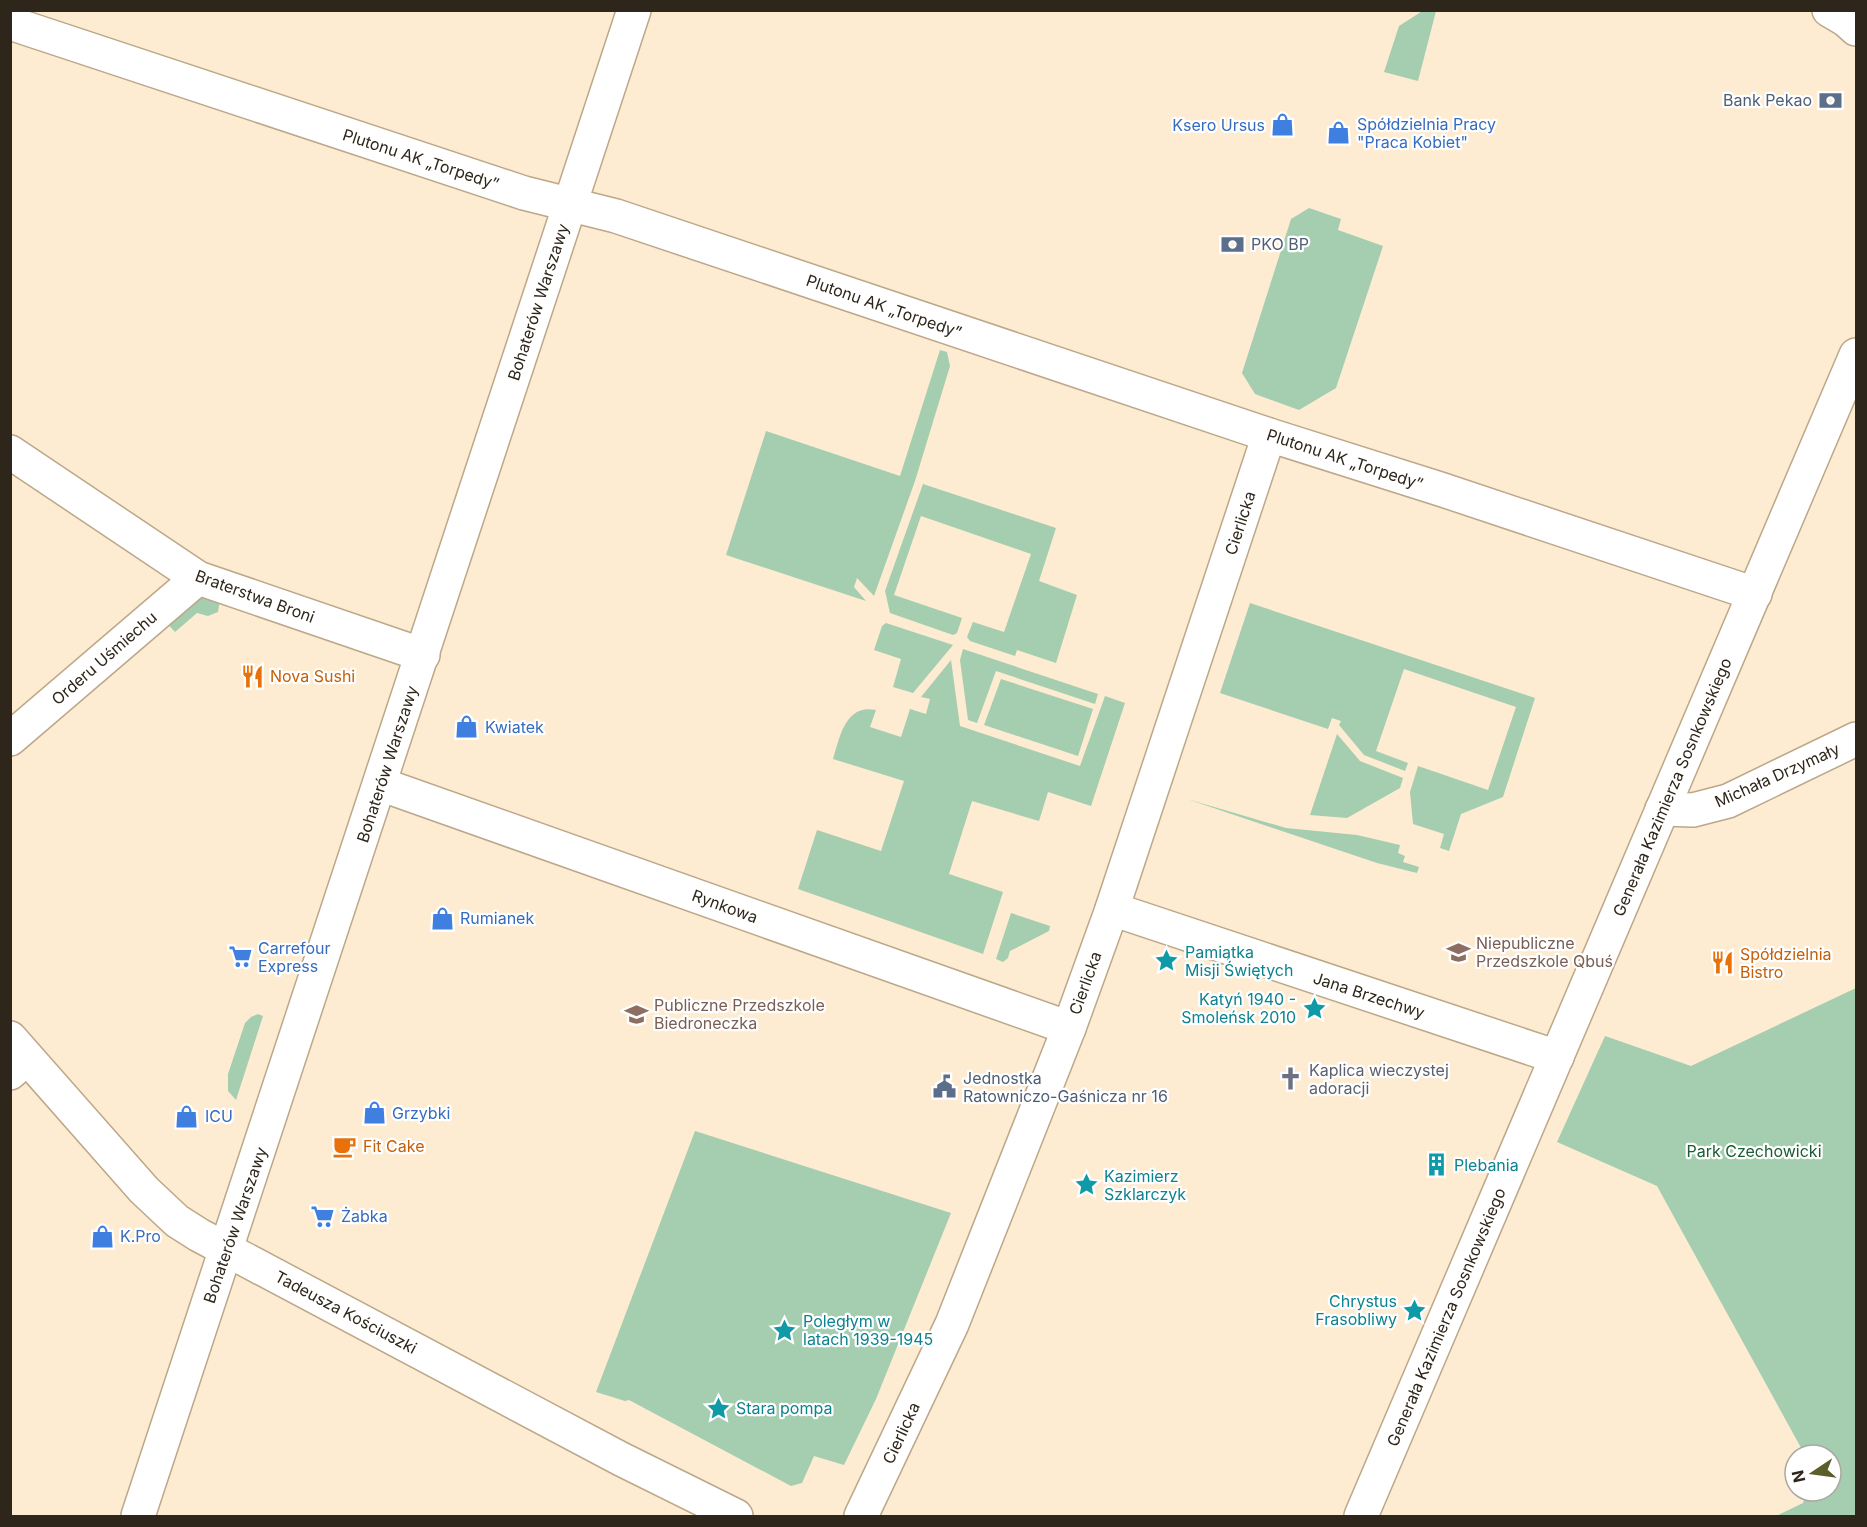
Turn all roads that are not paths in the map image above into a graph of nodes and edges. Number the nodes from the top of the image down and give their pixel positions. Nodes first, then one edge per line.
1 (634, 10) edge
2 (1829, 10) edge
3 (10, 23) edge
4 (1857, 29) edge
5 (571, 205) junction
6 (1857, 355) edge
7 (1269, 435) junction
8 (10, 452) edge
9 (198, 578) junction
10 (1755, 594) junction
11 (423, 654) junction
12 (10, 738) edge
13 (1857, 738) edge
14 (380, 784) junction
15 (1662, 809) junction
16 (1113, 909) junction
17 (1069, 1028) junction
18 (16, 1056) edge
19 (1557, 1057) junction
20 (228, 1249) junction
21 (138, 1516) edge
22 (736, 1516) edge
23 (861, 1516) edge
24 (1361, 1516) edge

1 - 5 street, Bohaterów Warszawy
2 - 4 street
3 - 5 street, Plutonu AK „Torpedy”
5 - 7 street, Plutonu AK „Torpedy”
5 - 11 street, Bohaterów Warszawy
6 - 10 street, Generała Kazimierza Sosnkowskiego
7 - 10 street, Plutonu AK „Torpedy”
7 - 16 street, Cierlicka
8 - 9 street, Braterstwa Broni
9 - 11 street, Braterstwa Broni
9 - 12 street, Orderu Uśmiechu
10 - 15 street, Generała Kazimierza Sosnkowskiego
11 - 14 street, Bohaterów Warszawy
13 - 15 street, Michała Drzymały
14 - 17 street, Rynkowa
14 - 20 street, Bohaterów Warszawy
15 - 19 street, Generała Kazimierza Sosnkowskiego
16 - 17 street, Cierlicka
16 - 19 street, Jana Brzechwy
17 - 23 street, Cierlicka
18 - 20 street, Tadeusza Kościuszki
19 - 24 street, Generała Kazimierza Sosnkowskiego
20 - 21 street, Bohaterów Warszawy
20 - 22 street, Tadeusza Kościuszki

